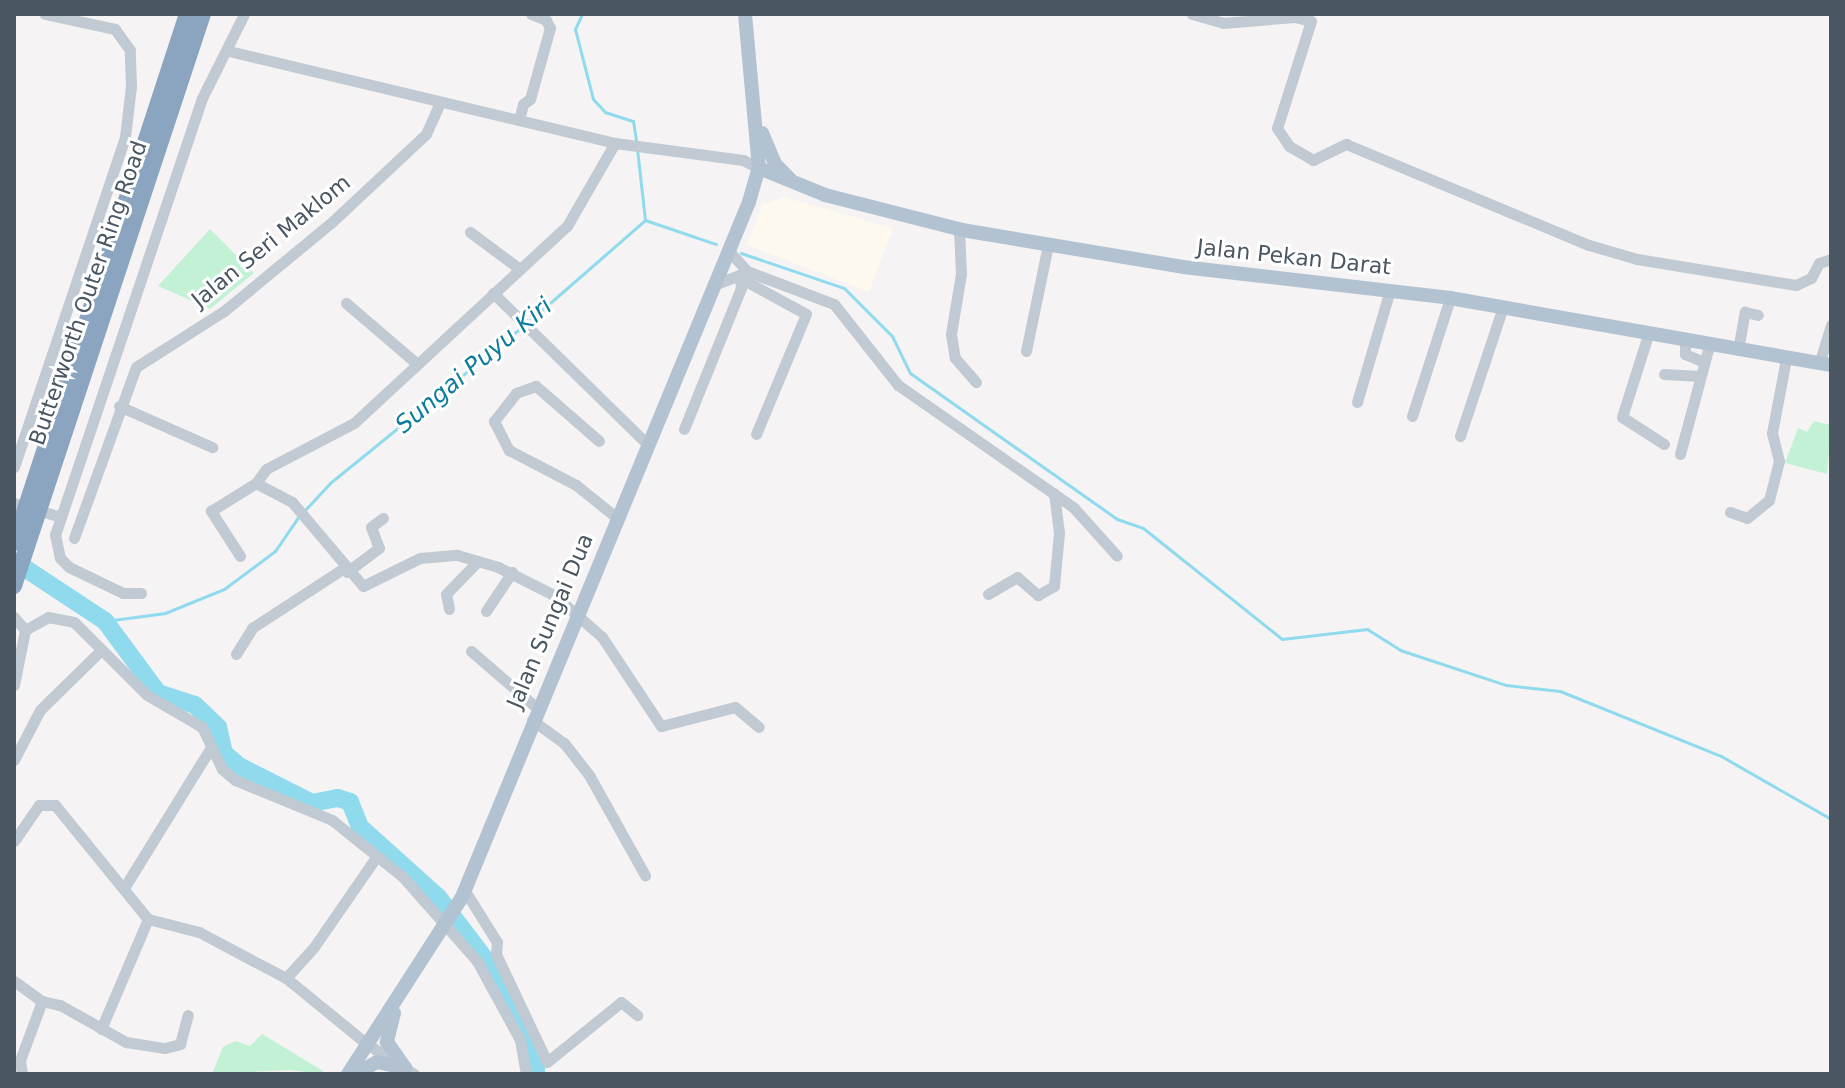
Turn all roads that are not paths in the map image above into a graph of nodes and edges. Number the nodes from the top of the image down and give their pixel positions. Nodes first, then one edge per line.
1 (45, 14) edge
2 (187, 14) edge
3 (203, 14) edge
4 (244, 14) edge
5 (531, 14) edge
6 (745, 14) edge
7 (1192, 14) edge
8 (229, 51) junction
9 (440, 102) junction
10 (756, 105) junction
11 (519, 120) junction
12 (618, 143) junction
13 (759, 168) junction
14 (788, 182) junction
15 (749, 202) junction
16 (959, 229) junction
17 (470, 232) dead end
18 (1048, 245) junction
19 (729, 251) junction
20 (1831, 259) edge
21 (517, 267) junction
22 (744, 274) junction
23 (716, 284) junction
24 (1390, 290) junction
25 (493, 293) junction
26 (1450, 298) junction
27 (346, 303) dead end
28 (1503, 307) junction
29 (1758, 315) dead end
30 (703, 316) junction
31 (1831, 325) edge
32 (725, 326) junction
33 (1648, 335) junction
34 (1685, 341) junction
35 (1709, 346) junction
36 (1738, 350) junction
37 (1026, 351) dead end
38 (1786, 359) junction
39 (1704, 362) junction
40 (416, 363) junction
41 (1825, 365) edge
42 (1664, 374) dead end
43 (1700, 376) junction
44 (976, 382) dead end
45 (1357, 402) dead end
46 (119, 406) junction
47 (1412, 416) dead end
48 (684, 429) dead end
49 (756, 434) dead end
50 (1460, 436) dead end
51 (56, 438) junction
52 (599, 441) dead end
53 (1664, 444) dead end
54 (648, 445) junction
55 (212, 447) dead end
56 (1680, 454) dead end
57 (14, 467) edge
58 (256, 483) junction
59 (1054, 493) junction
60 (14, 503) edge
61 (1730, 512) dead end
62 (61, 517) junction
63 (383, 518) dead end
64 (617, 518) junction
65 (74, 538) dead end
66 (14, 543) edge
67 (240, 556) dead end
68 (1117, 556) dead end
69 (478, 561) junction
70 (345, 570) junction
71 (512, 572) junction
72 (14, 586) edge
73 (141, 593) dead end
74 (988, 594) dead end
75 (449, 609) dead end
76 (486, 611) dead end
77 (577, 616) junction
78 (14, 617) edge
79 (25, 630) junction
80 (471, 651) dead end
81 (99, 652) junction
82 (236, 654) dead end
83 (14, 685) edge
84 (535, 714) junction
85 (759, 727) dead end
86 (211, 747) junction
87 (14, 760) edge
88 (14, 841) edge
89 (376, 857) junction
90 (645, 875) dead end
91 (124, 888) junction
92 (464, 894) junction
93 (148, 919) junction
94 (446, 925) junction
95 (286, 978) junction
96 (14, 981) edge
97 (401, 993) junction
98 (42, 1001) junction
99 (188, 1015) dead end
100 (637, 1015) dead end
101 (101, 1029) junction
102 (367, 1044) junction
103 (410, 1071) edge
104 (22, 1074) edge
105 (348, 1074) edge
106 (356, 1074) edge
107 (526, 1074) edge

1 - 57 street
2 - 51 highway, Butterworth Outer Ring Road
3 - 51 highway, Butterworth Outer Ring Road
4 - 8 street
5 - 11 street
6 - 10 main road
7 - 20 street
8 - 9 street
8 - 62 street
9 - 11 street
9 - 46 street, Jalan Seri Maklom
10 - 13 main road, Jalan Sungai Dua
10 - 14 main road
11 - 12 street
12 - 13 street
12 - 21 street
13 - 14 main road, Jalan Pekan Darat
13 - 15 main road, Jalan Sungai Dua
14 - 15 main road
14 - 16 main road, Jalan Pekan Darat
15 - 19 main road, Jalan Sungai Dua
16 - 18 main road, Jalan Pekan Darat
16 - 44 street
17 - 21 street
18 - 24 main road, Jalan Pekan Darat
18 - 37 street
19 - 22 street
19 - 23 main road, Jalan Sungai Dua
21 - 25 street
22 - 23 street
22 - 32 street
22 - 49 street
22 - 59 street
23 - 30 main road, Jalan Sungai Dua
24 - 26 main road, Jalan Pekan Darat
24 - 45 street
25 - 40 street
25 - 54 street
26 - 28 main road, Jalan Pekan Darat
26 - 47 street
27 - 40 street
28 - 33 main road, Jalan Pekan Darat
28 - 50 street
29 - 36 street
30 - 32 street
30 - 54 main road, Jalan Sungai Dua
31 - 41 street
32 - 48 street
33 - 34 main road, Jalan Pekan Darat
33 - 53 street
34 - 35 main road, Jalan Pekan Darat
34 - 39 street
35 - 36 main road, Jalan Pekan Darat
35 - 39 street
36 - 38 main road, Jalan Pekan Darat
38 - 41 main road, Jalan Pekan Darat
38 - 61 street
39 - 43 street
40 - 58 street
42 - 43 street
43 - 56 street
46 - 55 street
46 - 65 street, Jalan Seri Maklom
51 - 66 highway, Butterworth Outer Ring Road
51 - 72 highway, Butterworth Outer Ring Road
52 - 64 street
54 - 64 main road, Jalan Sungai Dua
58 - 67 street
58 - 70 street
59 - 68 street
59 - 74 street
60 - 62 street
62 - 73 street
63 - 70 street
64 - 77 main road, Jalan Sungai Dua
69 - 70 street
69 - 71 street
69 - 75 street
70 - 82 street
71 - 76 street
71 - 77 street
77 - 84 main road, Jalan Sungai Dua
77 - 85 street
78 - 79 street
79 - 81 street
79 - 83 street
80 - 84 street
81 - 86 street
81 - 87 street
84 - 90 street
84 - 92 main road, Jalan Sungai Dua
86 - 89 street
86 - 91 street
88 - 91 street
89 - 94 street
89 - 95 street
91 - 93 street
92 - 94 main road, Jalan Sungai Dua
92 - 100 street
93 - 95 street
93 - 101 street
94 - 97 main road, Jalan Sungai Dua
94 - 107 street
95 - 102 street
96 - 98 street
97 - 102 main road, Jalan Sungai Dua
97 - 103 main road
98 - 101 street
98 - 104 street
99 - 101 street
102 - 103 street
102 - 105 main road, Jalan Sungai Dua
103 - 106 main road

